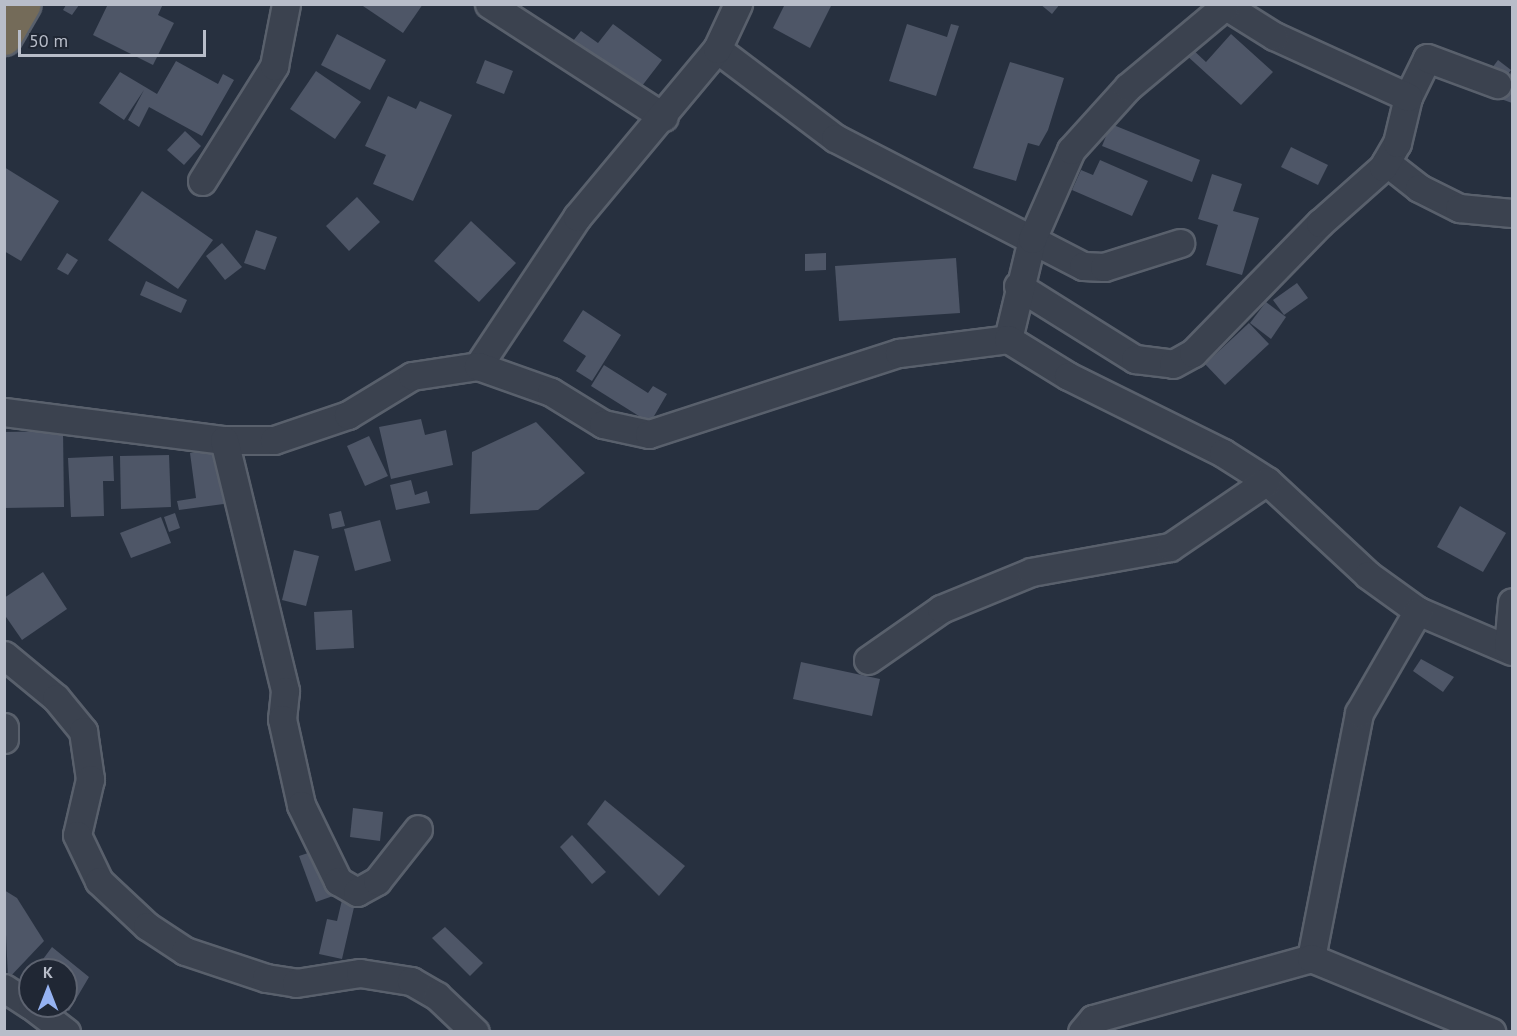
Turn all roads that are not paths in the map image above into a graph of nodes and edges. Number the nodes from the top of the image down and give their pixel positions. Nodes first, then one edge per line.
1 (24, 4) edge
2 (286, 4) edge
3 (489, 4) edge
4 (738, 4) edge
5 (1224, 5) edge
6 (4, 38) edge
7 (717, 49) junction
8 (1497, 84) dead end
9 (1408, 97) junction
10 (664, 117) junction
11 (1386, 162) junction
12 (201, 181) dead end
13 (1512, 213) edge
14 (1032, 239) junction
15 (1180, 243) dead end
16 (1018, 286) junction
17 (1008, 339) junction
18 (478, 366) junction
19 (4, 412) edge
20 (224, 440) junction
21 (1267, 481) junction
22 (1512, 602) edge
23 (1418, 611) junction
24 (1510, 649) edge
25 (4, 655) edge
26 (868, 660) dead end
27 (4, 727) edge
28 (4, 739) edge
29 (418, 829) dead end
30 (1311, 958) junction
31 (4, 988) edge
32 (18, 997) edge
33 (48, 1018) edge
34 (66, 1032) edge
35 (476, 1032) edge
36 (1083, 1032) edge
37 (1491, 1032) edge

1 - 6 highway
2 - 12 street
3 - 10 street
4 - 7 street
5 - 9 street
5 - 14 street
7 - 10 street
7 - 14 street
8 - 9 street
9 - 11 street
10 - 18 street
11 - 13 street
11 - 16 street
14 - 15 street
14 - 16 street
16 - 17 street
17 - 18 street
17 - 21 street
18 - 20 street
19 - 20 street
20 - 29 street
21 - 23 street
21 - 26 street
22 - 24 street
23 - 24 street
23 - 30 street
25 - 35 street
27 - 28 street
30 - 36 street
30 - 37 street
31 - 32 street
33 - 34 street

